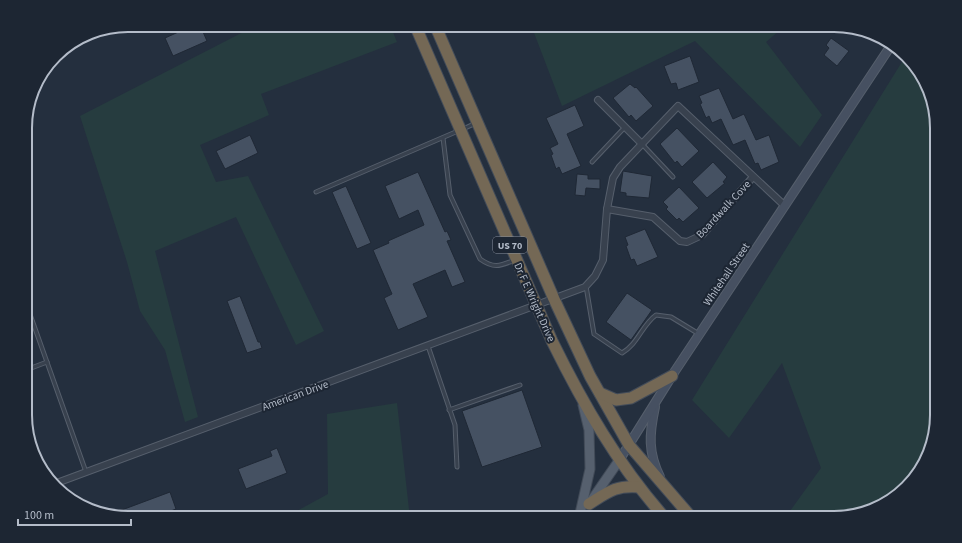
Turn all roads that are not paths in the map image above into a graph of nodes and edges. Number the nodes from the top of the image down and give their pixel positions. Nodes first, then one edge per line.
1 (418, 32) edge
2 (438, 32) edge
3 (889, 49) edge
4 (598, 100) dead end
5 (477, 123) junction
6 (625, 127) junction
7 (460, 130) junction
8 (443, 138) junction
9 (642, 144) junction
10 (592, 162) dead end
11 (753, 176) junction
12 (673, 177) dead end
13 (316, 192) dead end
14 (785, 206) junction
15 (607, 209) junction
16 (516, 259) junction
17 (586, 286) junction
18 (554, 299) junction
19 (537, 306) junction
20 (32, 320) edge
21 (700, 335) junction
22 (428, 346) junction
23 (47, 362) junction
24 (32, 368) edge
25 (672, 376) junction
26 (520, 385) dead end
27 (600, 393) junction
28 (583, 401) junction
29 (656, 401) junction
30 (450, 410) junction
31 (629, 445) junction
32 (620, 459) junction
33 (457, 468) dead end
34 (86, 472) junction
35 (60, 482) edge
36 (664, 485) junction
37 (639, 487) junction
38 (589, 504) junction
39 (581, 511) edge
40 (584, 511) edge
41 (659, 511) edge
42 (686, 511) edge

1 - 7 highway, Dr F E Wright Drive / US 70
2 - 5 highway, US 70
3 - 14 street, Whitehall Street
4 - 6 street
5 - 7 lane
5 - 18 highway, US 70
6 - 9 street
6 - 10 lane
7 - 8 lane
7 - 16 highway, Dr F E Wright Drive / US 70
8 - 13 lane
8 - 16 lane
9 - 11 street, Boardwalk Cove
9 - 12 lane
9 - 15 street, Boardwalk Cove
11 - 14 street, Boardwalk Cove
11 - 15 street, Boardwalk Cove
14 - 21 street, Whitehall Street
15 - 17 street, Boardwalk Cove
16 - 19 highway, Dr F E Wright Drive / US 70
17 - 18 street
17 - 21 lane
18 - 19 street
18 - 27 highway, US 70
19 - 22 street, American Drive
19 - 28 highway, Dr F E Wright Drive / US 70
20 - 23 lane
21 - 25 street, Whitehall Street
22 - 30 lane
22 - 34 street, American Drive
23 - 24 lane
23 - 34 lane
25 - 27 highway
25 - 29 street, Whitehall Street
26 - 30 lane
27 - 31 highway, US 70
28 - 32 highway, Dr F E Wright Drive / US 70
28 - 39 main road
29 - 31 street, Whitehall Street
29 - 36 street
30 - 33 lane
31 - 32 street, Whitehall Street
31 - 36 highway, US 70
32 - 37 highway, Dr F E Wright Drive
32 - 38 main road, Whitehall Street
34 - 35 street, American Drive
36 - 42 highway, US 70
37 - 38 highway
37 - 41 highway, Dr F E Wright Drive
38 - 40 main road, Whitehall Street

